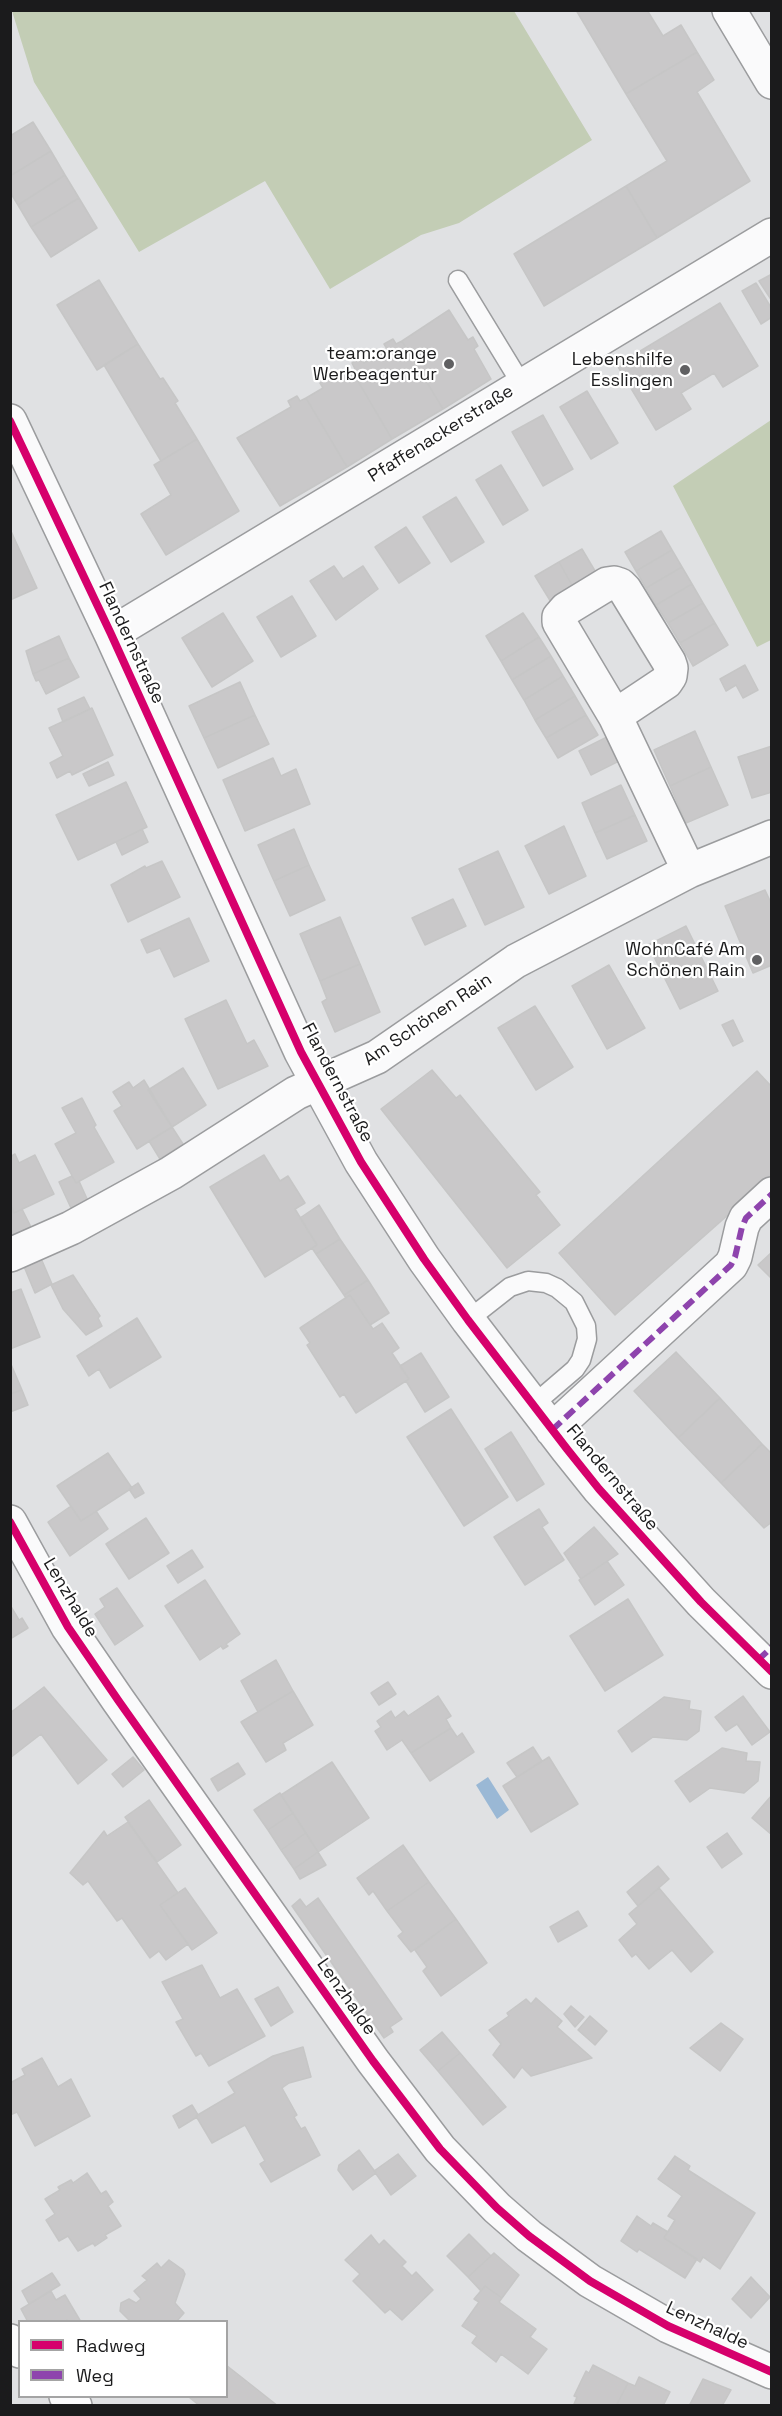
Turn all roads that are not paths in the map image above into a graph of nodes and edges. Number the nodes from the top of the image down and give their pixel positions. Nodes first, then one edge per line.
1 (729, 10) edge
2 (771, 82) edge
3 (771, 235) edge
4 (458, 280) dead end
5 (522, 384) junction
6 (10, 421) edge
7 (111, 634) junction
8 (615, 716) dead end
9 (771, 837) edge
10 (689, 871) junction
11 (318, 1083) junction
12 (771, 1194) edge
13 (10, 1255) edge
14 (468, 1320) junction
15 (542, 1418) junction
16 (10, 1522) edge
17 (767, 1660) edge
18 (771, 2372) edge

1 - 2 street
3 - 5 street, Pfaffenackerstraße
4 - 5 lane
5 - 7 street, Pfaffenackerstraße
6 - 7 street, Flandernstraße
7 - 11 street, Flandernstraße
8 - 10 street
9 - 10 street, Am Schönen Rain
10 - 11 street, Am Schönen Rain
11 - 13 street, Am Schönen Rain
11 - 14 street, Flandernstraße
12 - 15 street, Flandernstraße
14 - 15 street, Flandernstraße
14 - 15 lane
15 - 17 street, Flandernstraße
16 - 18 street, Lenzhalde

